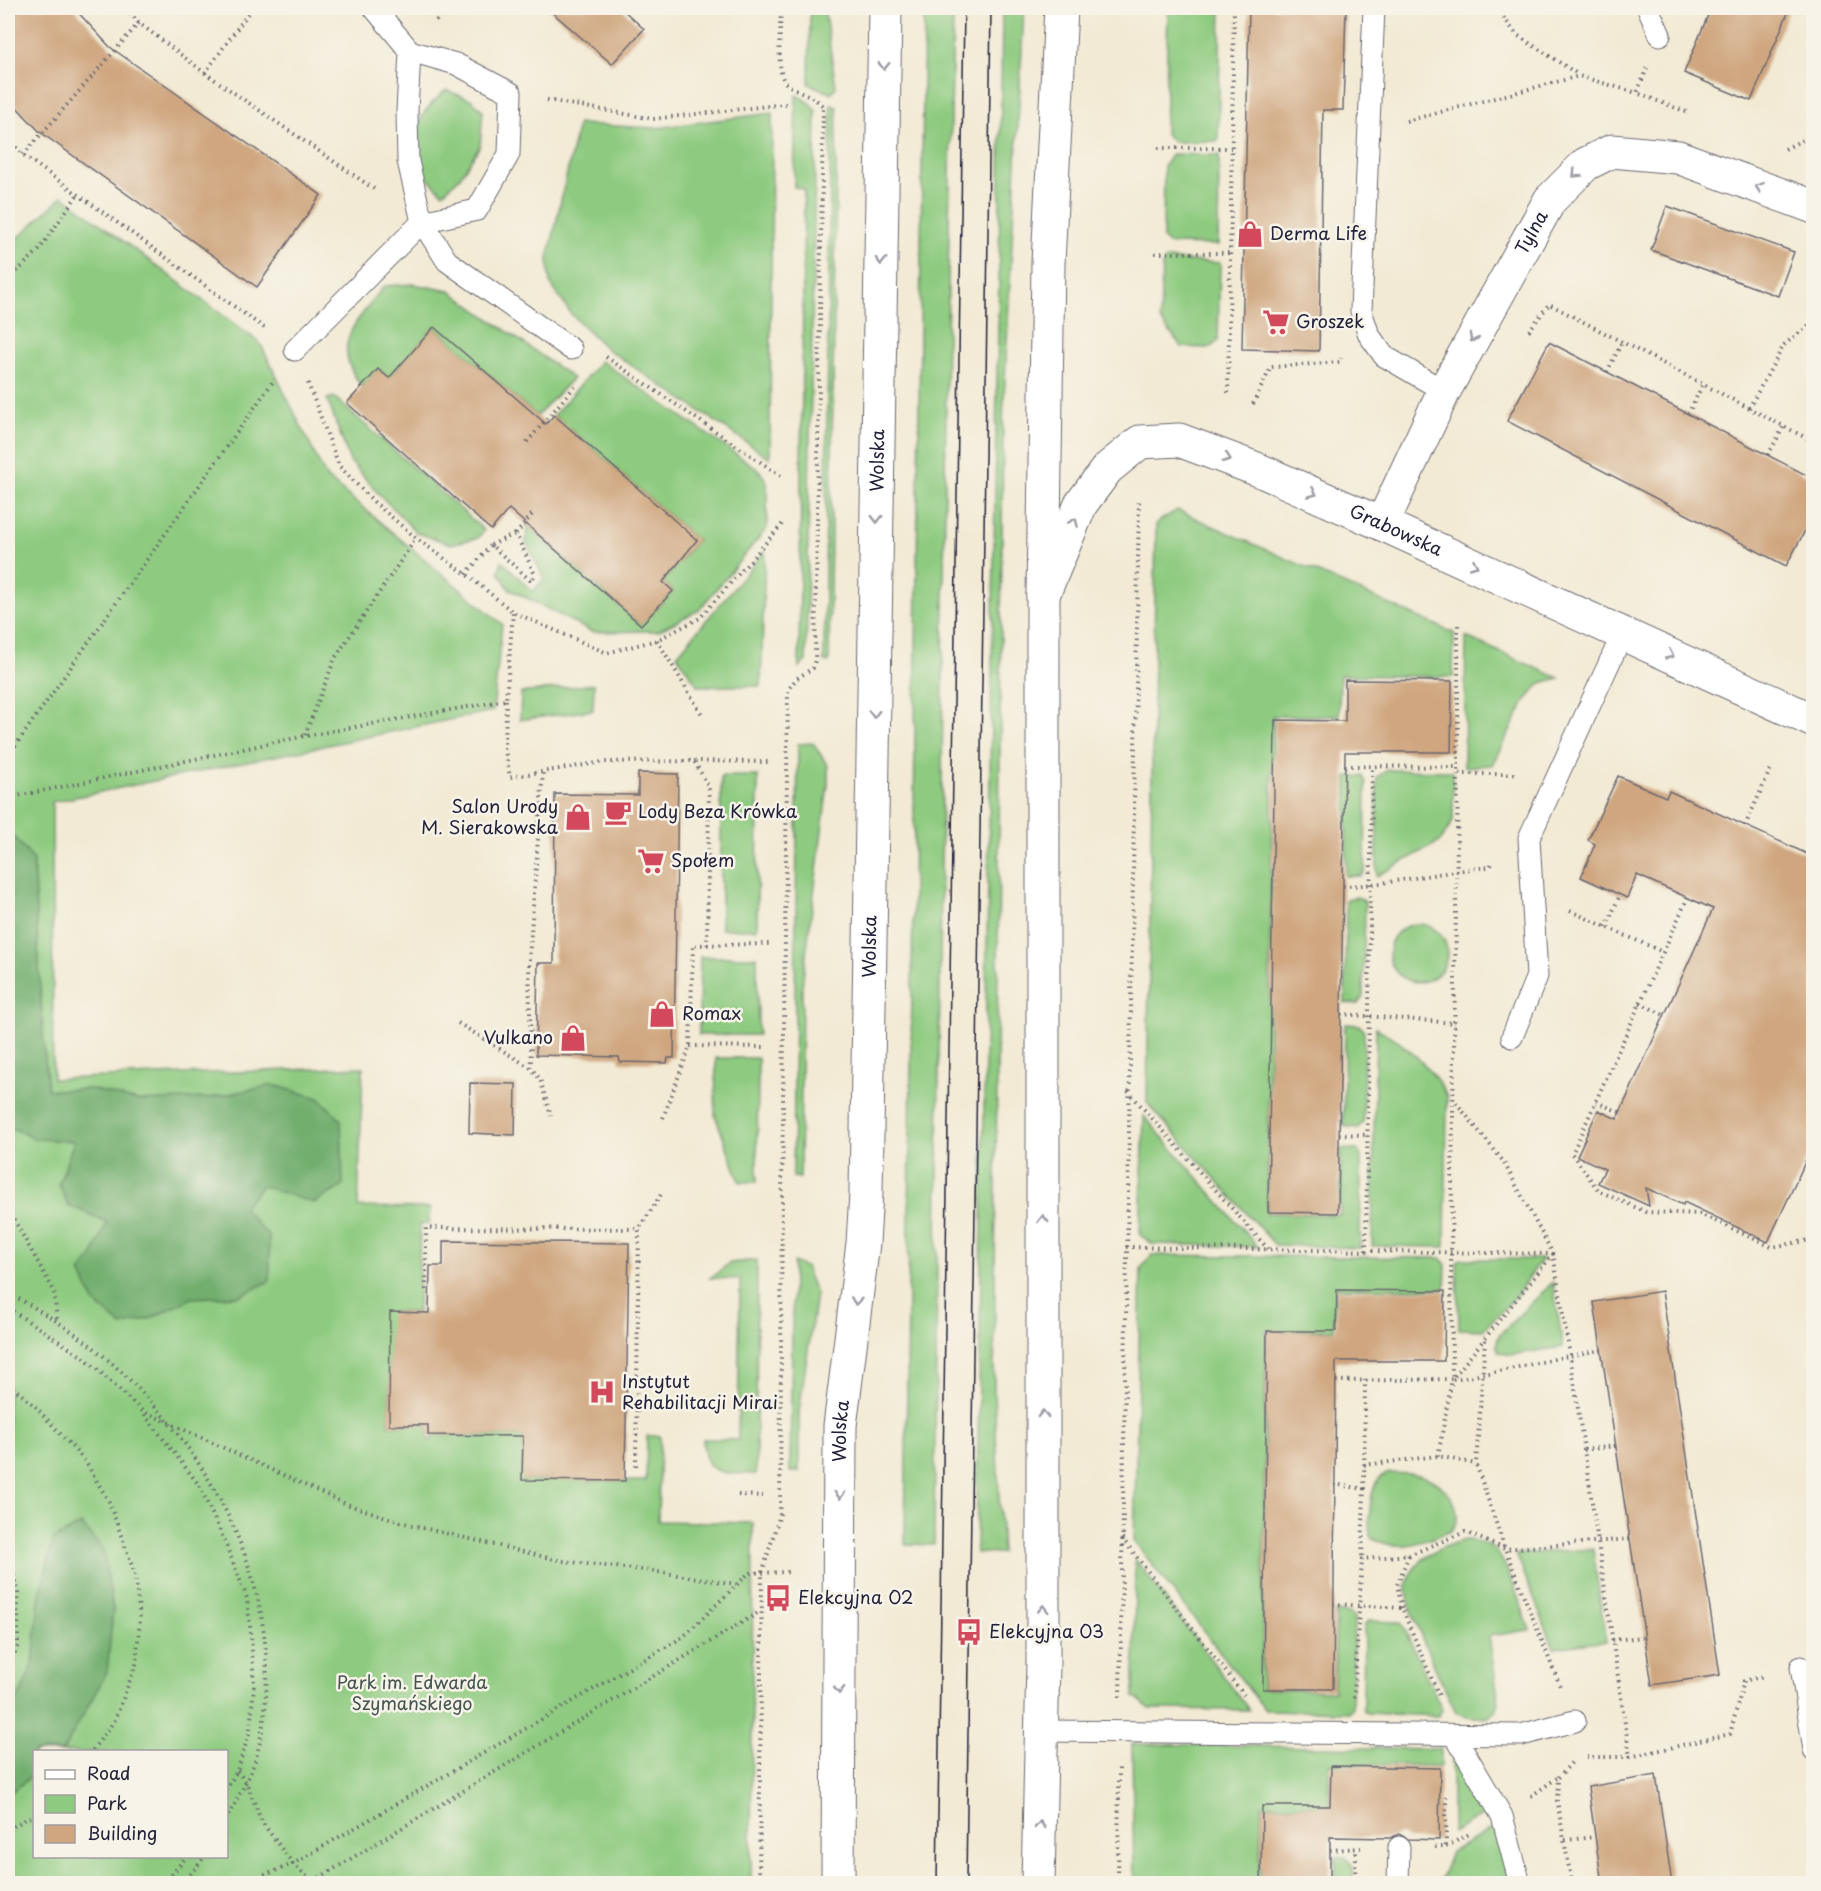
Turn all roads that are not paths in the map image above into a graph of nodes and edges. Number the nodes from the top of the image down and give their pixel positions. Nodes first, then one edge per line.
1 (374, 8) edge
2 (885, 8) edge
3 (1061, 8) edge
4 (1648, 8) edge
5 (1379, 10) edge
6 (1660, 35) road end
7 (410, 51) junction
8 (1814, 207) edge
9 (422, 222) junction
10 (572, 349) road end
11 (295, 350) road end
12 (1444, 391) junction
13 (1382, 524) junction
14 (1043, 595) junction
15 (1623, 633) junction
16 (1814, 721) edge
17 (1512, 1037) dead end
18 (1801, 1668) road end
19 (1575, 1721) road end
20 (1042, 1731) junction
21 (1455, 1736) junction
22 (1814, 1750) edge
23 (1399, 1847) dead end
24 (838, 1884) edge
25 (1038, 1884) edge
26 (1398, 1884) edge
27 (1520, 1884) edge

1 - 7 lane
2 -> 24 main road, Wolska
3 - 14 main road
4 - 6 lane
5 - 12 lane
7 - 9 lane
7 - 9 lane
8 -> 12 main road, Tylna
9 - 10 lane
9 - 11 lane
12 - 13 main road, Tylna
14 -> 13 main road, Grabowska
13 -> 15 main road, Grabowska
20 -> 14 main road
15 -> 16 main road, Grabowska
15 - 17 lane
18 - 22 lane
19 - 21 lane
20 - 21 lane
25 -> 20 main road
21 - 27 lane
23 - 26 lane

